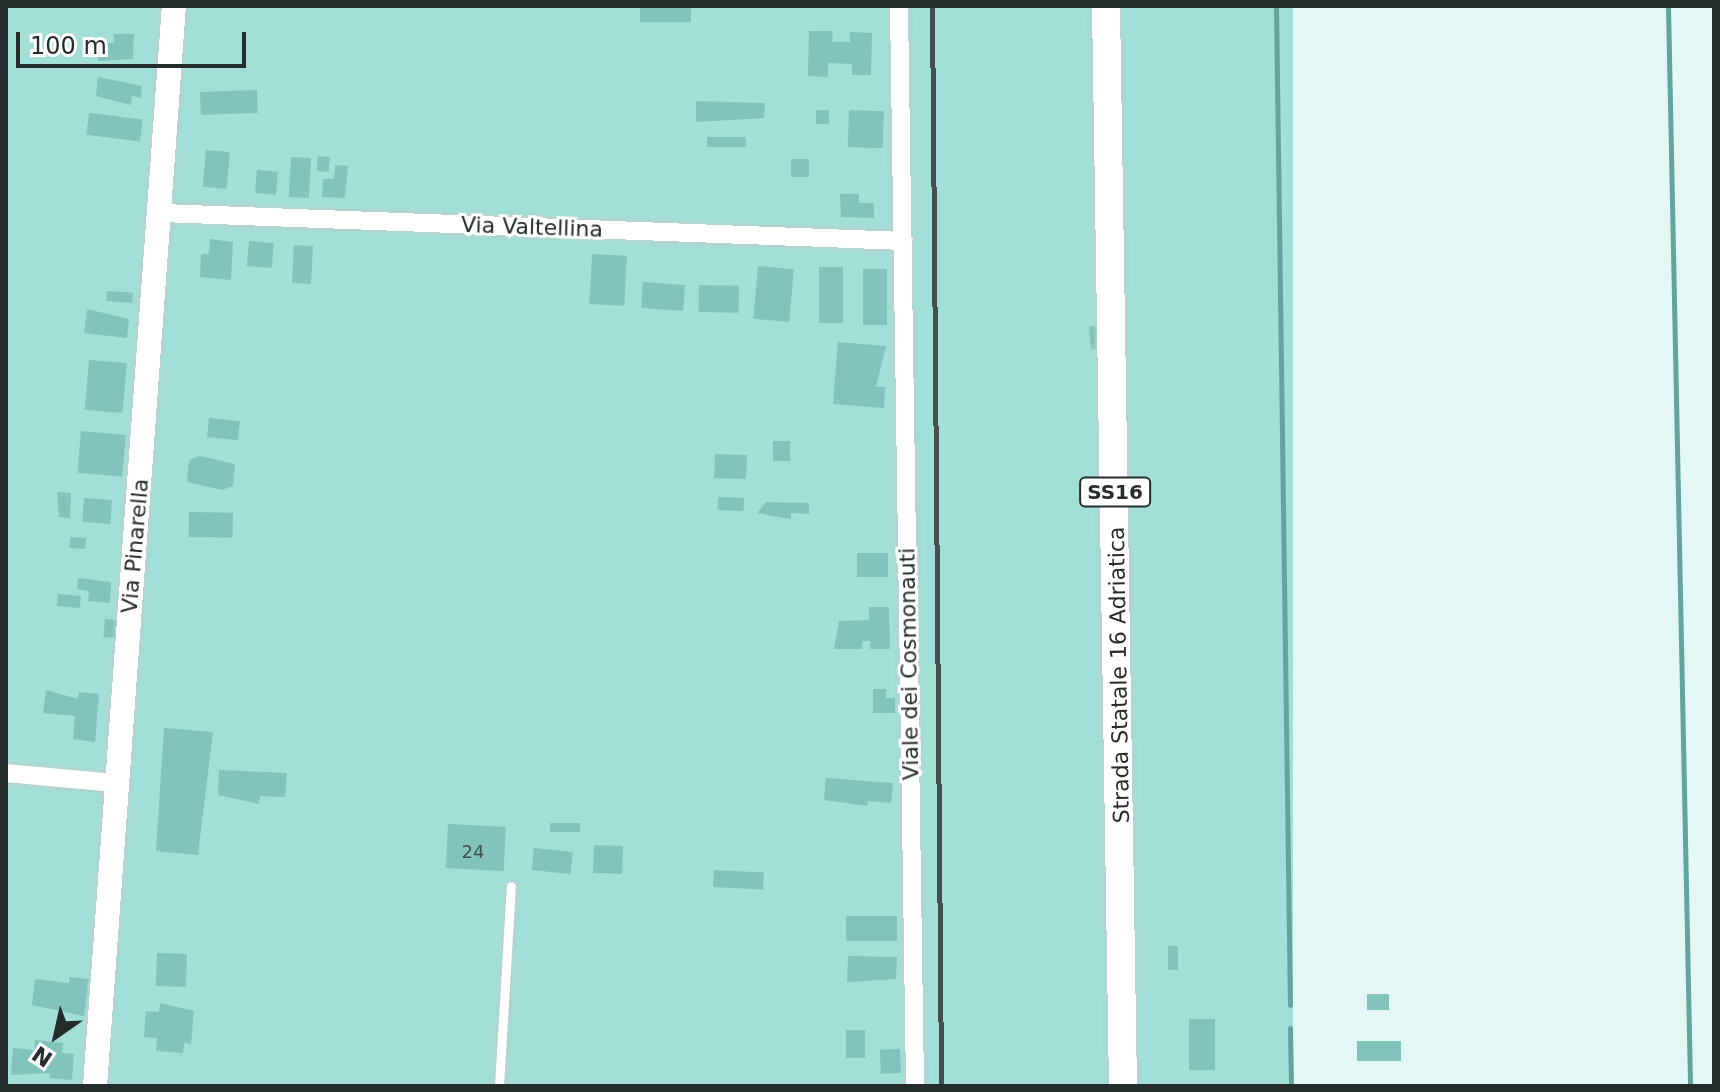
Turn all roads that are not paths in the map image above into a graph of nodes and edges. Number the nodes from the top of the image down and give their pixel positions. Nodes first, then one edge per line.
1 (174, 6) edge
2 (899, 6) edge
3 (1106, 6) edge
4 (162, 213) junction
5 (903, 241) junction
6 (6, 773) edge
7 (115, 783) junction
8 (511, 886) dead end
9 (95, 1086) edge
10 (499, 1086) edge
11 (915, 1086) edge
12 (1125, 1086) edge

1 - 4 street, Via Pinarella
2 - 5 street, Viale dei Cosmonauti
3 - 12 main road, Strada Statale 16 Adriatica / SS16
4 - 5 street, Via Valtellina
4 - 7 street, Via Pinarella
5 - 11 street, Viale dei Cosmonauti
6 - 7 street
7 - 9 street, Via Pinarella
8 - 10 lane

